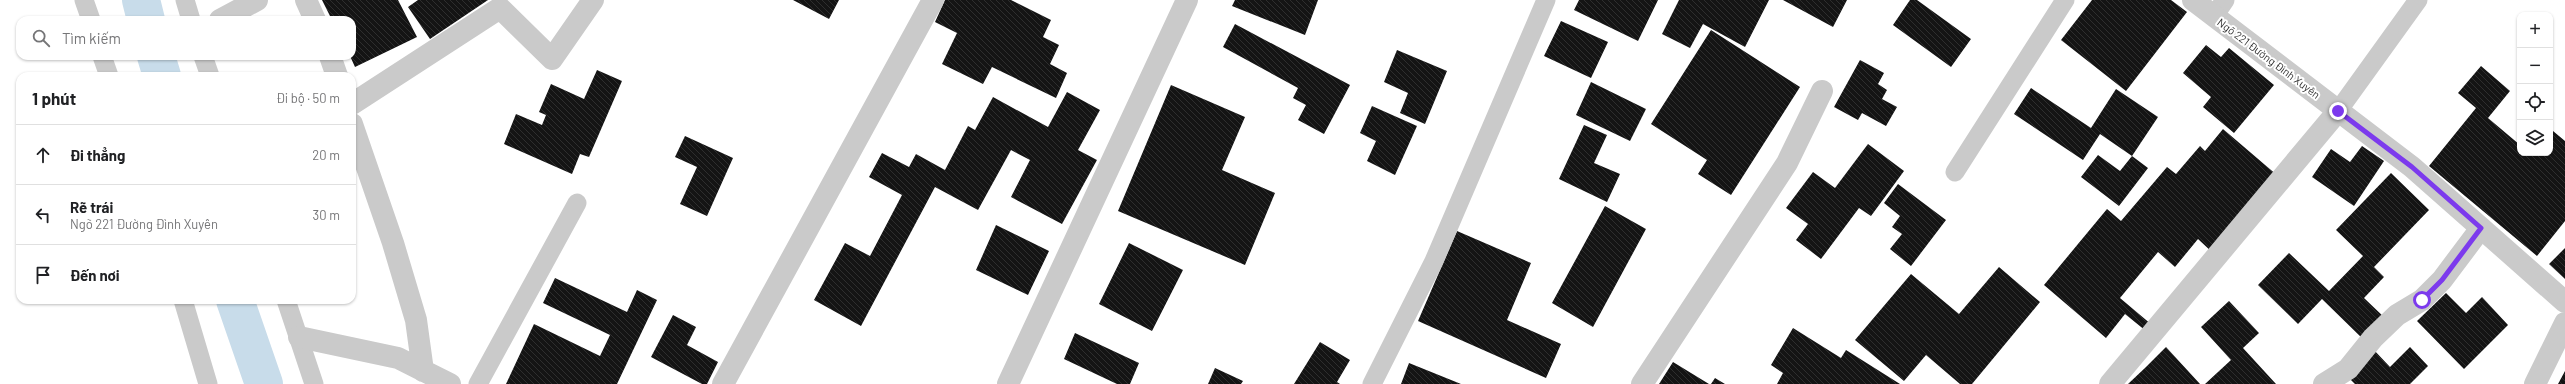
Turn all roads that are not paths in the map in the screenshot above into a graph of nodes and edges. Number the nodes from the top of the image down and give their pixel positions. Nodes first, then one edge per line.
1 (84, 0) edge
2 (185, 0) edge
3 (257, 0) edge
4 (306, 0) edge
5 (594, 0) edge
6 (933, 0) edge
7 (1187, 0) edge
8 (1546, 0) edge
9 (2065, 0) edge
10 (2193, 0) edge
11 (2418, 0) edge
12 (2220, 8) edge
13 (89, 16) edge
14 (191, 16) edge
15 (227, 16) edge
16 (313, 16) edge
17 (103, 60) edge
18 (204, 60) edge
19 (331, 60) edge
20 (108, 72) edge
21 (209, 72) edge
22 (336, 72) edge
23 (1822, 90) dead end
24 (356, 101) edge
25 (2338, 111) junction
26 (356, 136) edge
27 (1955, 172) dead end
28 (577, 203) dead end
29 (2481, 228) junction
30 (2565, 302) edge
31 (184, 304) edge
32 (287, 304) edge
33 (2565, 323) edge
34 (299, 337) junction
35 (423, 371) junction
36 (208, 384) edge
37 (314, 384) edge
38 (450, 384) edge
39 (478, 384) edge
40 (723, 384) edge
41 (1008, 384) edge
42 (1372, 384) edge
43 (1642, 384) edge
44 (2110, 384) edge
45 (2324, 384) edge
46 (2536, 384) edge

1 - 13 lane
2 - 14 lane
3 - 15 street
4 - 16 street
5 - 24 street
6 - 40 street
7 - 41 street
8 - 42 lane
9 - 27 lane
10 - 12 street, Ngõ 221 Đường Đình Xuyên
11 - 25 lane
12 - 25 street, Ngõ 221 Đường Đình Xuyên
17 - 20 lane
18 - 21 lane
19 - 22 street
23 - 43 street
25 - 29 street, Ngõ 221 Đường Đình Xuyên
25 - 44 street
26 - 35 street
28 - 39 lane
29 - 30 street, Ngõ 221 Đường Đình Xuyên
29 - 45 street
31 - 36 lane
32 - 34 lane
33 - 46 street
34 - 35 street
34 - 37 lane
35 - 38 street

